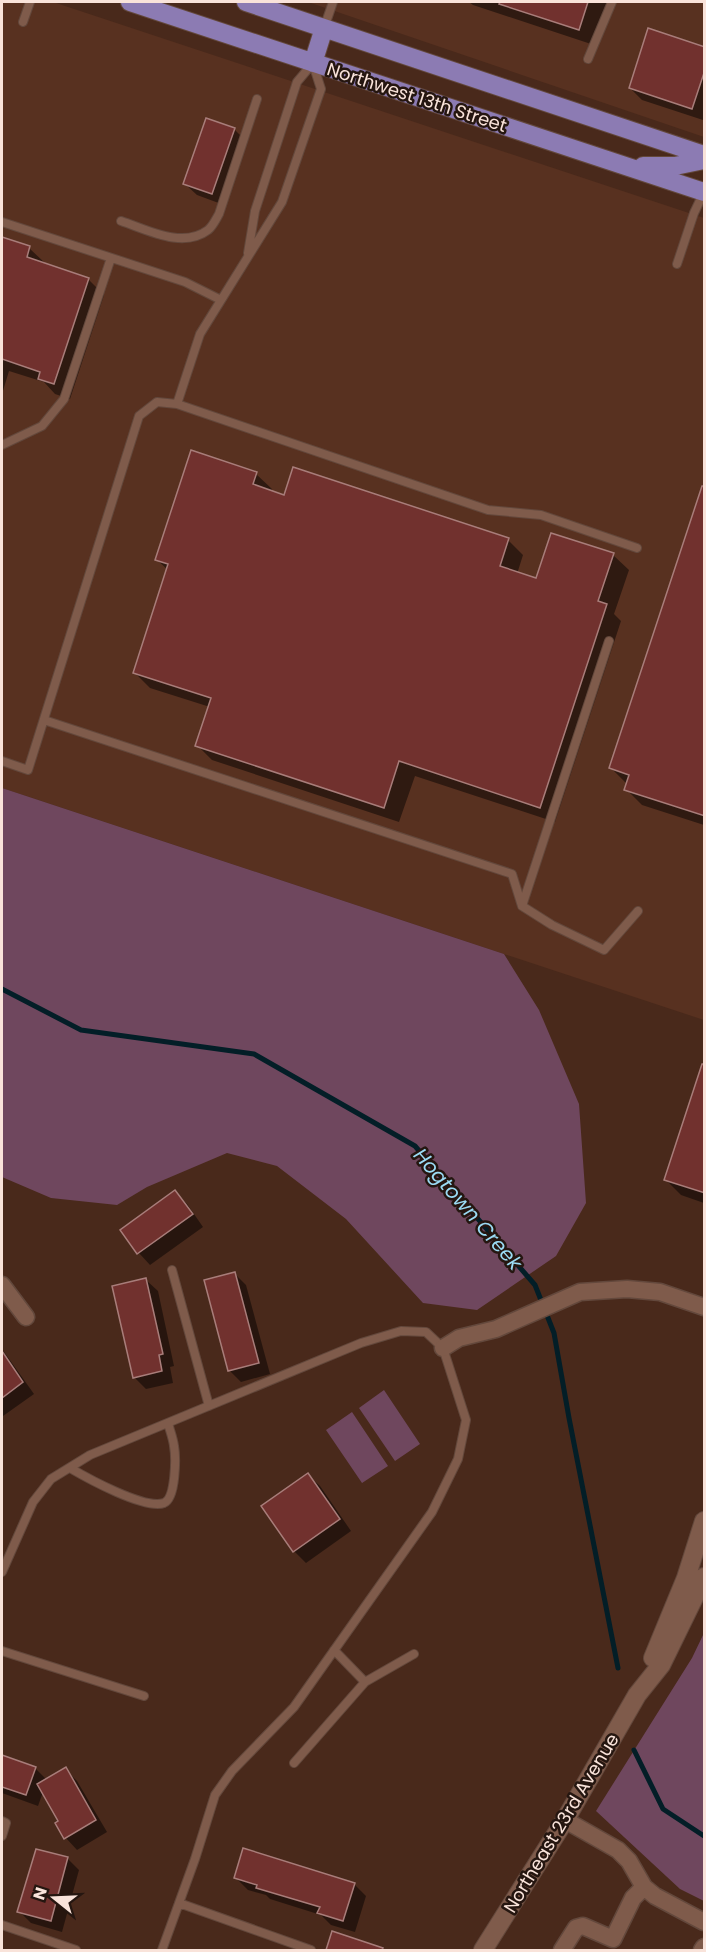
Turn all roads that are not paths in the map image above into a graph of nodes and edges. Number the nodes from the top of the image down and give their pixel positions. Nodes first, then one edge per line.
1 (30, 2) edge
2 (130, 2) edge
3 (246, 2) edge
4 (333, 2) edge
5 (612, 2) edge
6 (23, 22) dead end
7 (324, 28) junction
8 (588, 59) dead end
9 (313, 63) junction
10 (257, 99) dead end
11 (705, 155) edge
12 (705, 160) edge
13 (627, 166) junction
14 (704, 192) edge
15 (121, 221) dead end
16 (2, 222) edge
17 (247, 256) junction
18 (111, 258) junction
19 (677, 264) dead end
20 (221, 300) junction
21 (177, 404) junction
22 (2, 445) edge
23 (637, 548) dead end
24 (609, 641) dead end
25 (44, 720) junction
26 (2, 762) edge
27 (522, 906) junction
28 (638, 911) dead end
29 (172, 1270) dead end
30 (2, 1285) edge
31 (705, 1307) edge
32 (26, 1317) dead end
33 (442, 1348) junction
34 (209, 1406) junction
35 (168, 1423) junction
36 (70, 1468) junction
37 (705, 1521) edge
38 (2, 1572) edge
39 (705, 1577) edge
40 (334, 1650) junction
41 (2, 1651) edge
42 (414, 1654) dead end
43 (365, 1682) junction
44 (637, 1695) junction
45 (144, 1696) dead end
46 (294, 1763) dead end
47 (565, 1820) junction
48 (2, 1821) edge
49 (2, 1836) edge
50 (644, 1887) junction
51 (179, 1903) junction
52 (705, 1922) edge
53 (2, 1925) edge
54 (615, 1945) edge
55 (705, 1947) edge
56 (76, 1950) edge
57 (162, 1950) edge
58 (311, 1950) edge
59 (483, 1950) edge
60 (562, 1950) edge
61 (702, 1950) edge

1 - 6 lane
2 - 9 main road, Northwest 13th Street
3 - 7 main road, Northwest 13th Street
4 - 7 lane
5 - 8 lane
7 - 9 main road
7 - 11 main road, Northwest 13th Street
9 - 13 main road, Northwest 13th Street
9 - 17 lane
9 - 17 lane
10 - 15 lane
12 - 13 main road
13 - 14 main road, Northwest 13th Street
14 - 19 lane
16 - 18 lane
17 - 20 lane
18 - 20 lane
18 - 22 lane
20 - 21 lane
21 - 23 lane
21 - 25 lane
24 - 27 lane
25 - 26 lane
25 - 27 lane
27 - 28 lane
29 - 34 lane
30 - 32 street
31 - 33 street
33 - 34 lane
33 - 40 lane
34 - 35 lane
35 - 36 lane
35 - 36 lane
36 - 38 lane
37 - 44 street, Northeast 23rd Avenue
39 - 44 street, Northeast 23rd Avenue
40 - 43 lane
40 - 51 lane
41 - 45 lane
42 - 43 lane
43 - 46 lane
44 - 47 street, Northeast 23rd Avenue
47 - 50 street
47 - 59 street, Northeast 23rd Avenue
48 - 49 lane
50 - 52 street
50 - 54 street
51 - 57 lane
51 - 58 lane
53 - 56 lane
54 - 60 street
55 - 61 street

